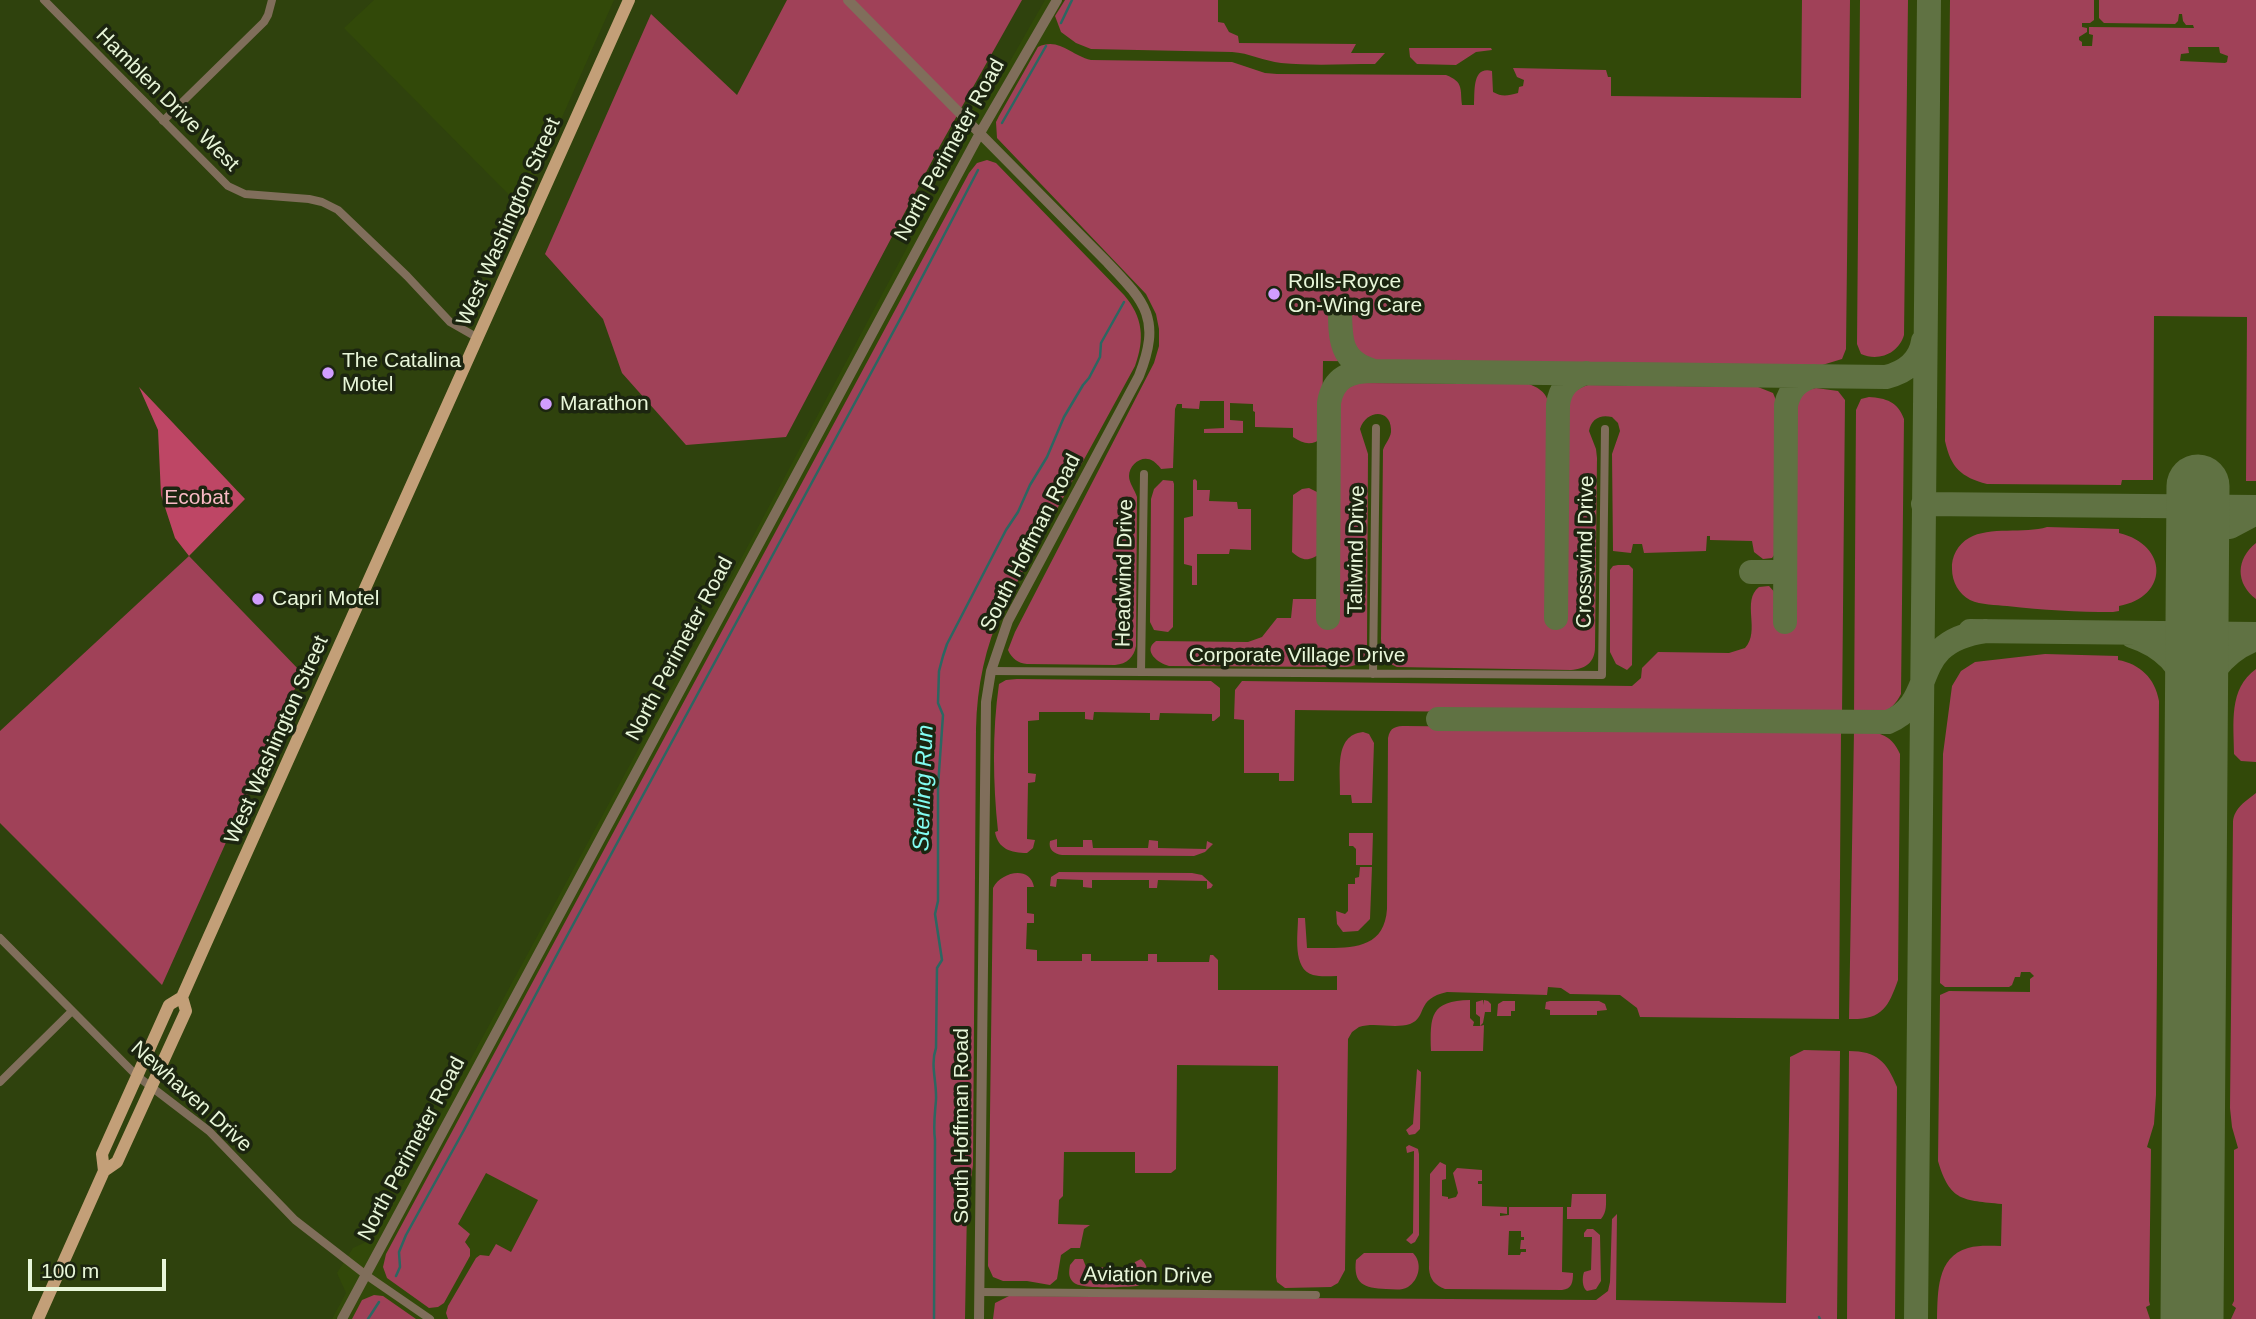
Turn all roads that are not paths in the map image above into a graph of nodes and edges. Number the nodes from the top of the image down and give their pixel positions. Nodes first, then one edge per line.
1 (44, 0) edge
2 (272, 0) edge
3 (629, 0) edge
4 (848, 0) edge
5 (1057, 0) edge
6 (163, 121) junction
7 (980, 133) junction
8 (478, 338) junction
9 (1376, 428) dead end
10 (1605, 429) dead end
11 (1144, 474) dead end
12 (991, 671) junction
13 (1141, 672) junction
14 (1373, 674) junction
15 (1602, 675) joint
16 (0, 938) edge
17 (182, 997) junction
18 (72, 1011) junction
19 (137, 1076) junction
20 (0, 1082) edge
21 (150, 1088) junction
22 (104, 1171) junction
23 (366, 1275) junction
24 (979, 1292) junction
25 (1316, 1295) dead end
26 (38, 1319) edge
27 (342, 1319) edge
28 (429, 1319) edge
29 (979, 1319) edge

1 - 6 street, Hamblen Drive West
2 - 6 street
3 - 8 main road, West Washington Street
4 - 7 street, South Hoffman Road
5 - 7 street, North Perimeter Road
6 - 8 street, Hamblen Drive West
7 - 12 street, South Hoffman Road
7 - 23 street, North Perimeter Road
8 - 17 main road, West Washington Street
9 - 14 street, Tailwind Drive
10 - 15 street, Crosswind Drive
11 - 13 street, Headwind Drive
12 - 13 street, Corporate Village Drive
12 - 24 street, South Hoffman Road
13 - 14 street, Corporate Village Drive
14 - 15 street, Corporate Village Drive
16 - 18 street, Newhaven Drive
17 - 19 main road, West Washington Street
17 - 21 main road, West Washington Street
18 - 19 street, Newhaven Drive
18 - 20 street
19 - 21 street, Newhaven Drive
19 - 22 main road, West Washington Street
21 - 22 main road, West Washington Street
21 - 23 street, Newhaven Drive
22 - 26 main road, West Washington Street
23 - 27 street, North Perimeter Road
23 - 28 street, Newhaven Drive
24 - 25 street, Aviation Drive
24 - 29 street, South Hoffman Road

